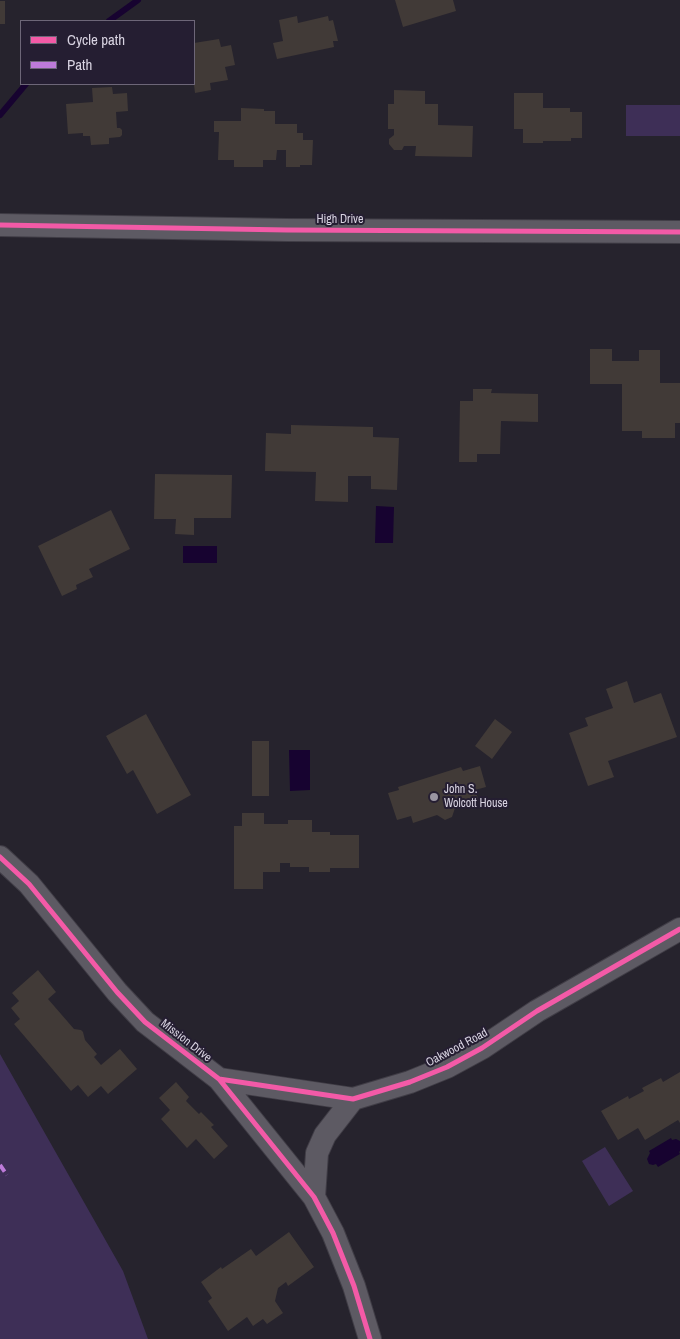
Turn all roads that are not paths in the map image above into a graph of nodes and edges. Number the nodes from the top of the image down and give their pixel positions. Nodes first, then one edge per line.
1 (0, 225) edge
2 (680, 232) edge
3 (0, 857) edge
4 (680, 929) edge
5 (219, 1078) junction
6 (353, 1100) junction
7 (314, 1197) junction
8 (370, 1339) edge

1 - 2 street, High Drive
3 - 5 street, Mission Drive
4 - 6 street, Oakwood Road
5 - 6 street, Oakwood Road
5 - 7 street, Mission Drive
6 - 7 street
7 - 8 street, Mission Drive

